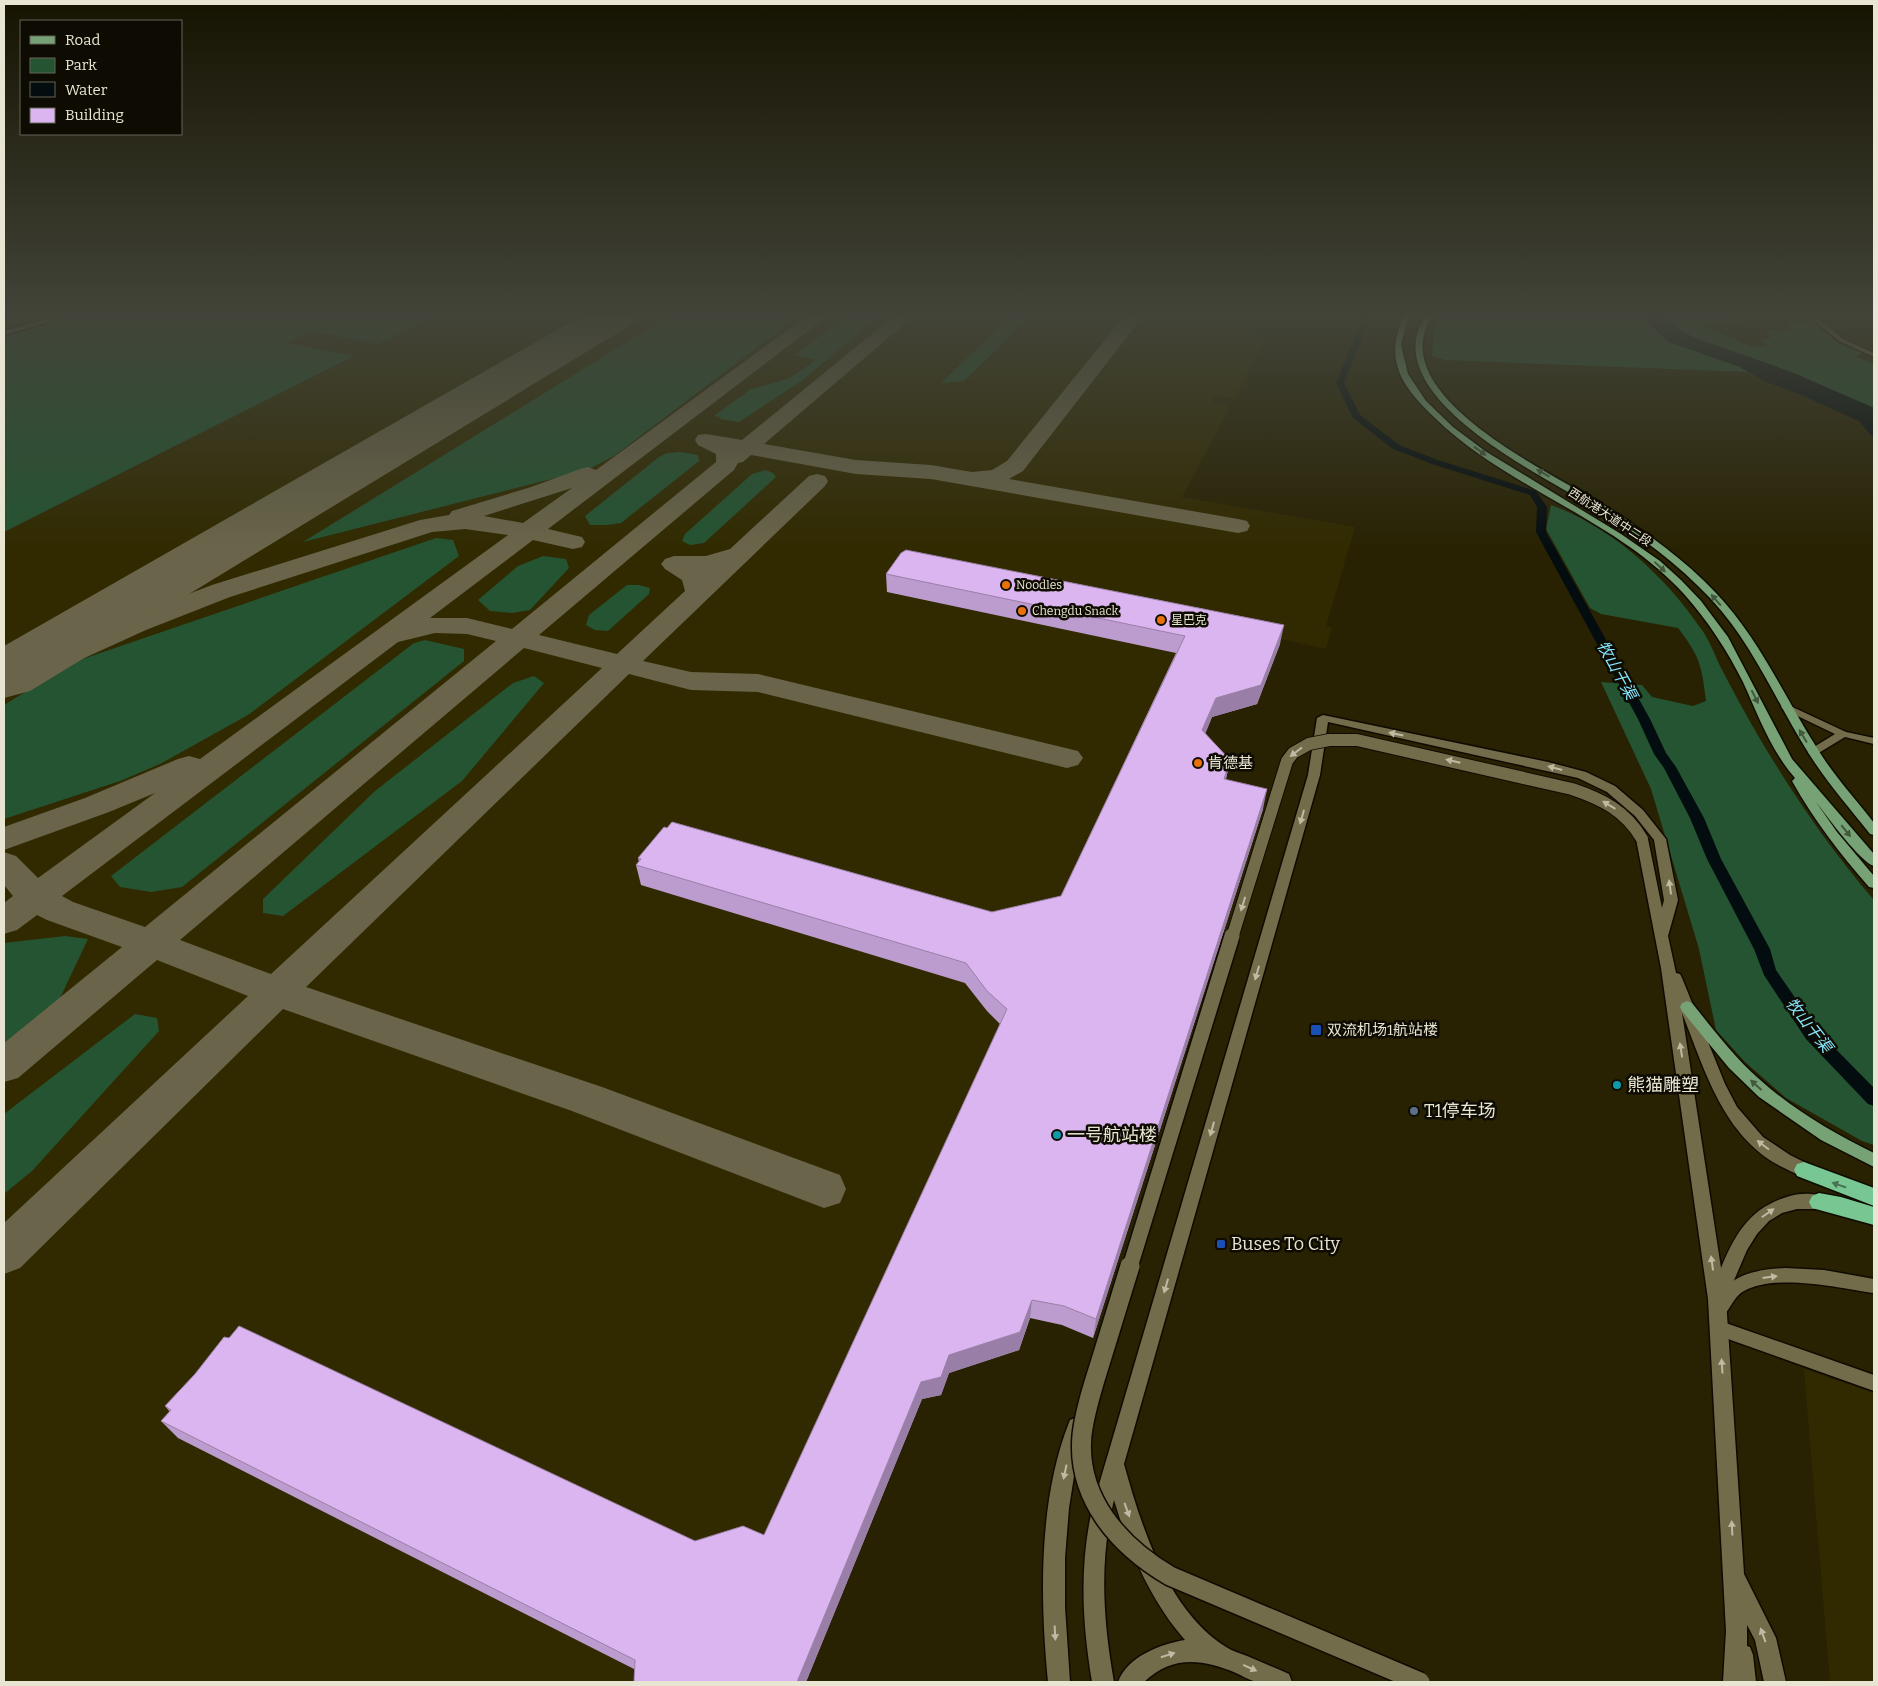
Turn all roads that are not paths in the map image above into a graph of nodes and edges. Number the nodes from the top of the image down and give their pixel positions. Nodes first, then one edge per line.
1 (1417, 394) edge
2 (1437, 394) edge
3 (1786, 707) junction
4 (1843, 734) junction
5 (1874, 741) edge
6 (1813, 752) junction
7 (1785, 756) junction
8 (1874, 831) edge
9 (1874, 862) edge
10 (1874, 884) edge
11 (1662, 935) junction
12 (1666, 954) junction
13 (1687, 1007) junction
14 (1824, 1132) junction
15 (1874, 1151) edge
16 (1874, 1160) edge
17 (1804, 1170) joint
18 (1874, 1196) edge
19 (1819, 1202) joint
20 (1874, 1216) edge
21 (1874, 1286) edge
22 (1718, 1313) junction
23 (1874, 1383) edge
24 (1091, 1392) junction
25 (1114, 1463) junction
26 (1735, 1577) junction
27 (1737, 1631) junction
28 (1218, 1655) junction
29 (1059, 1682) edge
30 (1103, 1682) edge
31 (1129, 1682) edge
32 (1281, 1682) edge
33 (1420, 1682) edge
34 (1734, 1682) edge
35 (1745, 1682) edge
36 (1775, 1682) edge

1 -> 7 main road, 西航港大道中二段
3 -> 2 main road, 西航港大道中二段
3 - 4 street
6 -> 3 main road, 西航港大道中二段
4 - 5 street
4 - 6 street
6 - 8 main road, 西航港大道中二段
7 -> 9 main road, 西航港大道中二段
7 - 10 main road
11 - 12 main road
11 -> 24 main road, bridge
11 -> 25 main road
12 - 13 main road
22 -> 12 main road
14 -> 13 main road
17 -> 13 main road
14 - 15 main road
14 - 16 main road
18 -> 17 highway
19 - 20 highway
22 -> 19 main road
22 -> 21 street
22 - 23 street
26 -> 22 main road
24 -> 29 main road, bridge
24 - 33 main road, bridge
25 -> 28 main road
25 - 30 main road
26 - 27 main road
36 -> 26 main road
27 - 34 main road
27 - 35 main road
31 -> 28 main road
28 -> 32 main road

